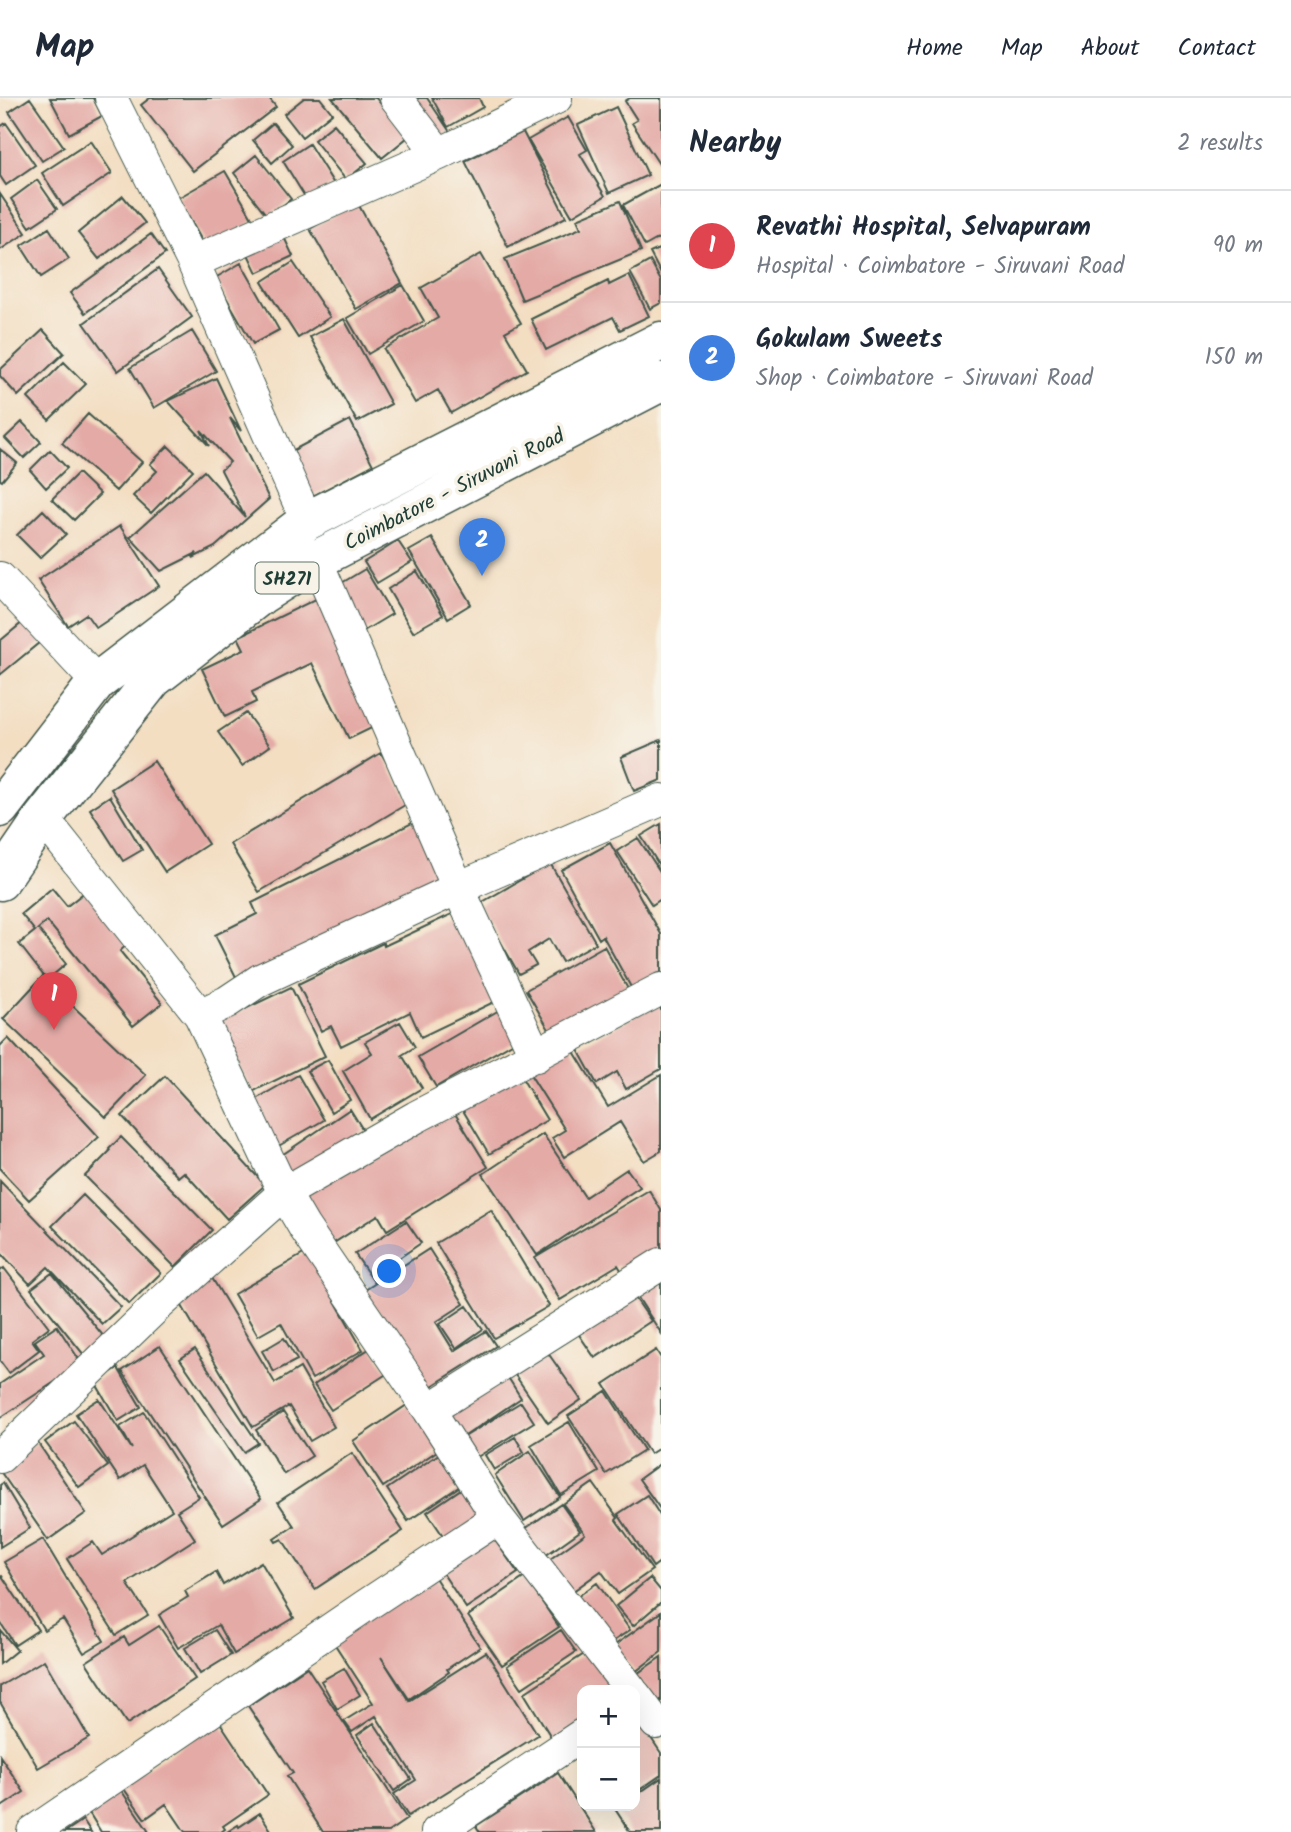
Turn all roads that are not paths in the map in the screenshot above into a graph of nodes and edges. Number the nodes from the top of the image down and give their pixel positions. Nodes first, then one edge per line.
1 (111, 98) edge
2 (396, 98) edge
3 (556, 98) edge
4 (439, 154) junction
5 (193, 262) junction
6 (661, 341) edge
7 (661, 382) edge
8 (307, 521) junction
9 (316, 560) junction
10 (0, 578) edge
11 (97, 682) junction
12 (661, 800) edge
13 (0, 808) edge
14 (43, 818) junction
15 (0, 881) edge
16 (458, 888) junction
17 (661, 989) edge
18 (200, 1015) junction
19 (536, 1056) junction
20 (284, 1193) junction
21 (661, 1264) edge
22 (429, 1410) junction
23 (0, 1457) edge
24 (498, 1518) junction
25 (626, 1685) edge
26 (640, 1703) edge
27 (659, 1724) edge
28 (577, 1738) edge
29 (33, 1832) edge
30 (438, 1832) edge

1 - 5 street
2 - 4 street
3 - 4 street
4 - 5 street
5 - 8 street
6 - 8 main road
7 - 9 main road, Coimbatore - Siruvani Road / SH271
8 - 11 main road
9 - 14 main road, Coimbatore - Siruvani Road / SH271
9 - 16 street
10 - 11 street
11 - 13 main road
12 - 16 street
14 - 15 main road, Coimbatore - Siruvani Road / SH271
14 - 18 street
16 - 18 street
16 - 19 street
17 - 19 street
18 - 20 street
19 - 20 street
20 - 22 street
20 - 23 street
21 - 22 street
22 - 24 street
24 - 25 street
24 - 29 street
26 - 27 street
28 - 30 street

